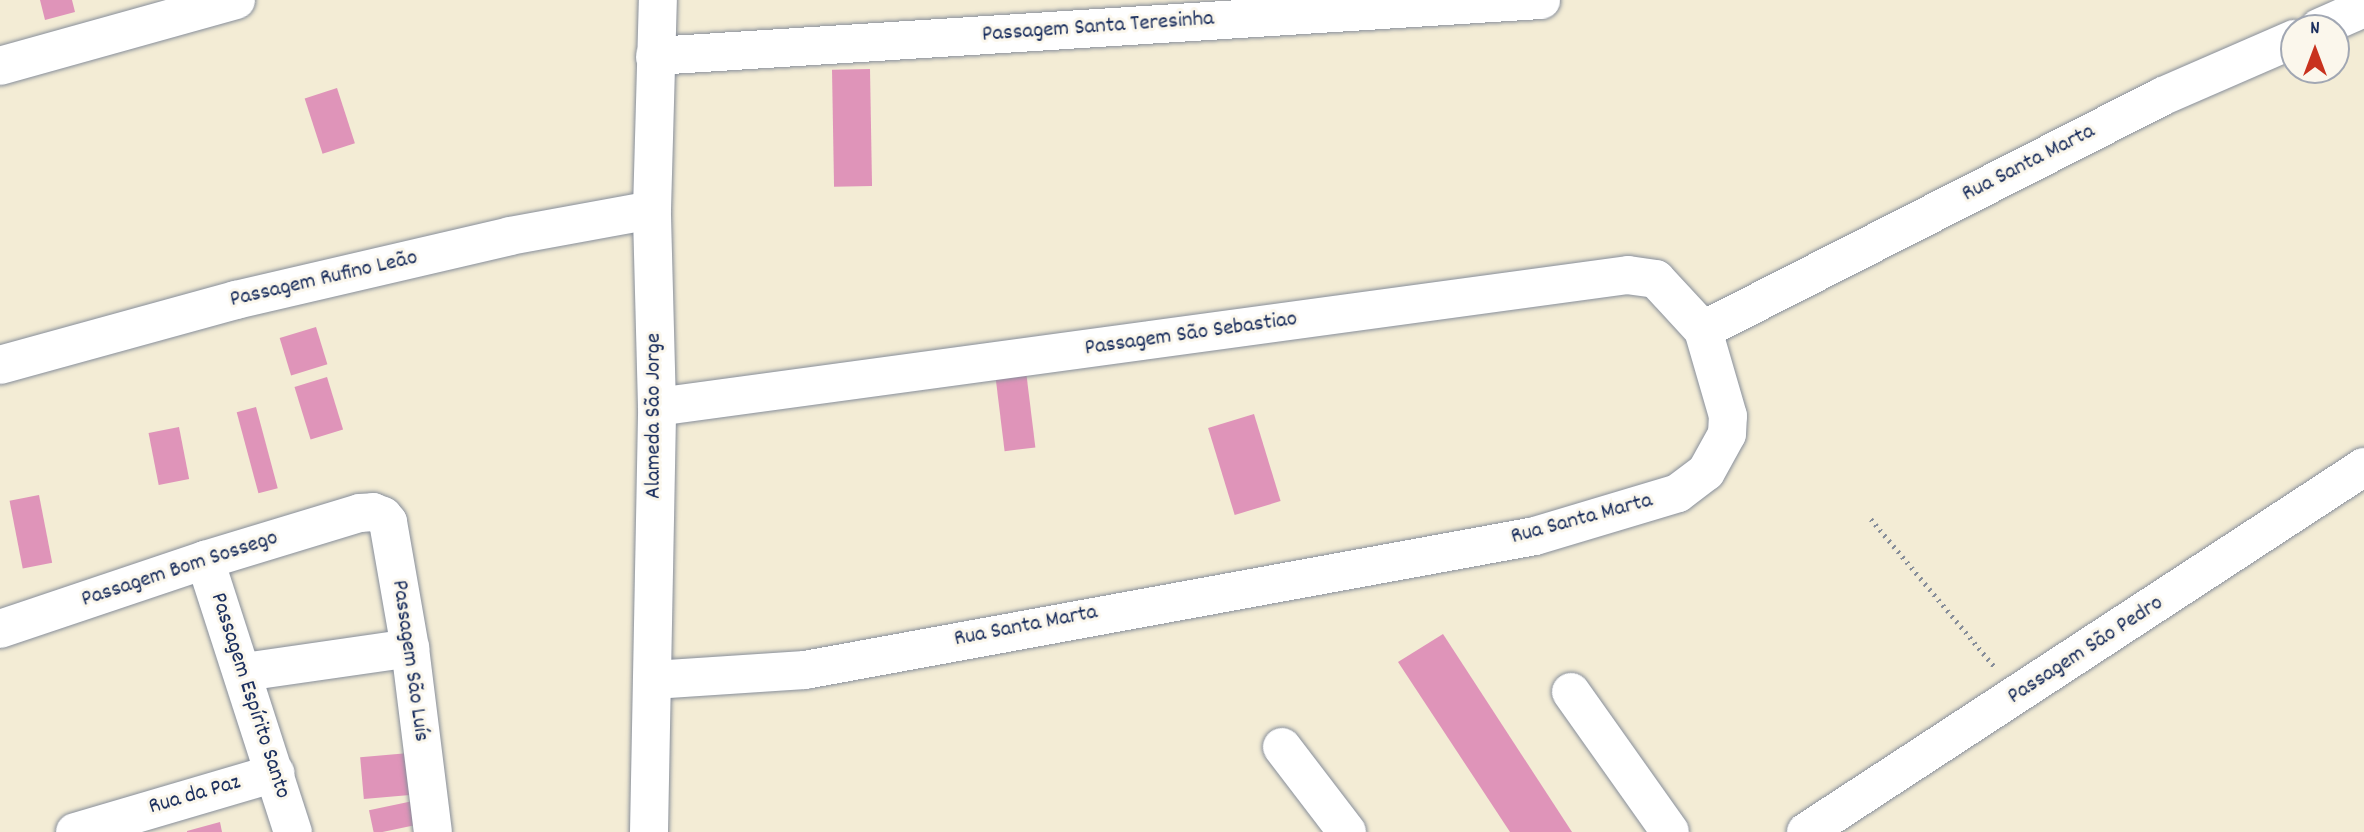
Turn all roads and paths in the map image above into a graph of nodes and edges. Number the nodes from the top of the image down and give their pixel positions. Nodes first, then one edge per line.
1 (236, 0) edge
2 (658, 0) edge
3 (1541, 0) edge
4 (2280, 45) edge
5 (655, 55) junction
6 (0, 66) edge
7 (652, 211) junction
8 (1703, 330) junction
9 (0, 365) edge
10 (657, 407) junction
11 (2364, 467) edge
12 (360, 513) joint
13 (1871, 519) dead end
14 (205, 560) junction
15 (0, 629) edge
16 (410, 648) junction
17 (244, 672) junction
18 (653, 680) junction
19 (1572, 692) dead end
20 (2019, 696) junction
21 (1282, 747) dead end
22 (275, 773) junction
23 (75, 832) edge
24 (293, 832) edge
25 (433, 832) edge
26 (649, 832) edge
27 (1347, 832) edge
28 (1670, 832) edge
29 (1806, 832) edge

1 - 6 street
2 - 5 street, Alameda São Jorge
3 - 5 street, Passagem Santa Teresinha
4 - 8 street, Rua Santa Marta
5 - 7 street, Alameda São Jorge
7 - 9 street, Passagem Rufino Leão
7 - 10 street, Alameda São Jorge
8 - 10 street, Passagem São Sebastiao
8 - 18 street, Rua Santa Marta
10 - 18 street, Alameda São Jorge
11 - 20 street, Passagem São Pedro
12 - 14 street, Passagem Bom Sossego
12 - 16 street, Passagem São Luís
13 - 20 path
14 - 15 street, Passagem Bom Sossego
14 - 17 street, Passagem Espírito Santo
16 - 17 street
16 - 25 street, Passagem São Luís
17 - 22 street, Passagem Espírito Santo
18 - 26 street, Alameda São Jorge
19 - 28 street
20 - 29 street, Passagem São Pedro
21 - 27 street
22 - 23 street, Rua da Paz
22 - 24 street, Passagem Espírito Santo

